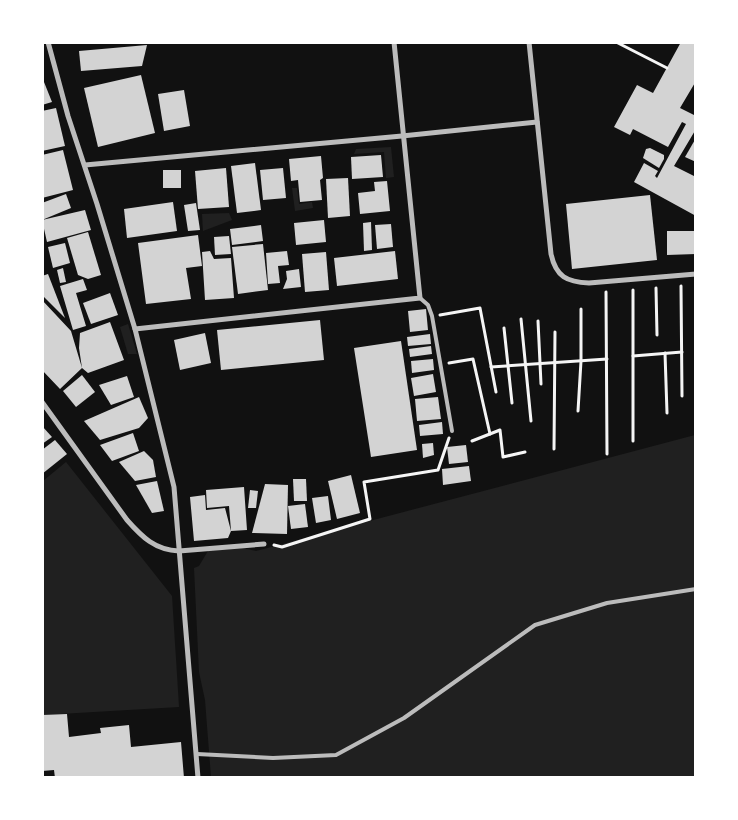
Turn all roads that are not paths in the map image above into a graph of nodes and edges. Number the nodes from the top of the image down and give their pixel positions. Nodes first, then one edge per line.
1 (48, 42) edge
2 (394, 42) edge
3 (529, 42) edge
4 (537, 122) junction
5 (402, 136) junction
6 (85, 165) junction
7 (696, 274) edge
8 (420, 298) junction
9 (135, 329) junction
10 (42, 402) edge
11 (452, 431) road end
12 (264, 544) road end
13 (179, 551) junction
14 (696, 589) edge
15 (197, 754) junction
16 (198, 778) edge

1 - 6 street
2 - 5 street
3 - 4 street
4 - 5 street
4 - 7 street
5 - 6 street
5 - 8 street
6 - 9 street
8 - 9 street
8 - 11 lane
9 - 13 street
10 - 13 street
12 - 13 street
13 - 15 street
14 - 15 lane
15 - 16 street

